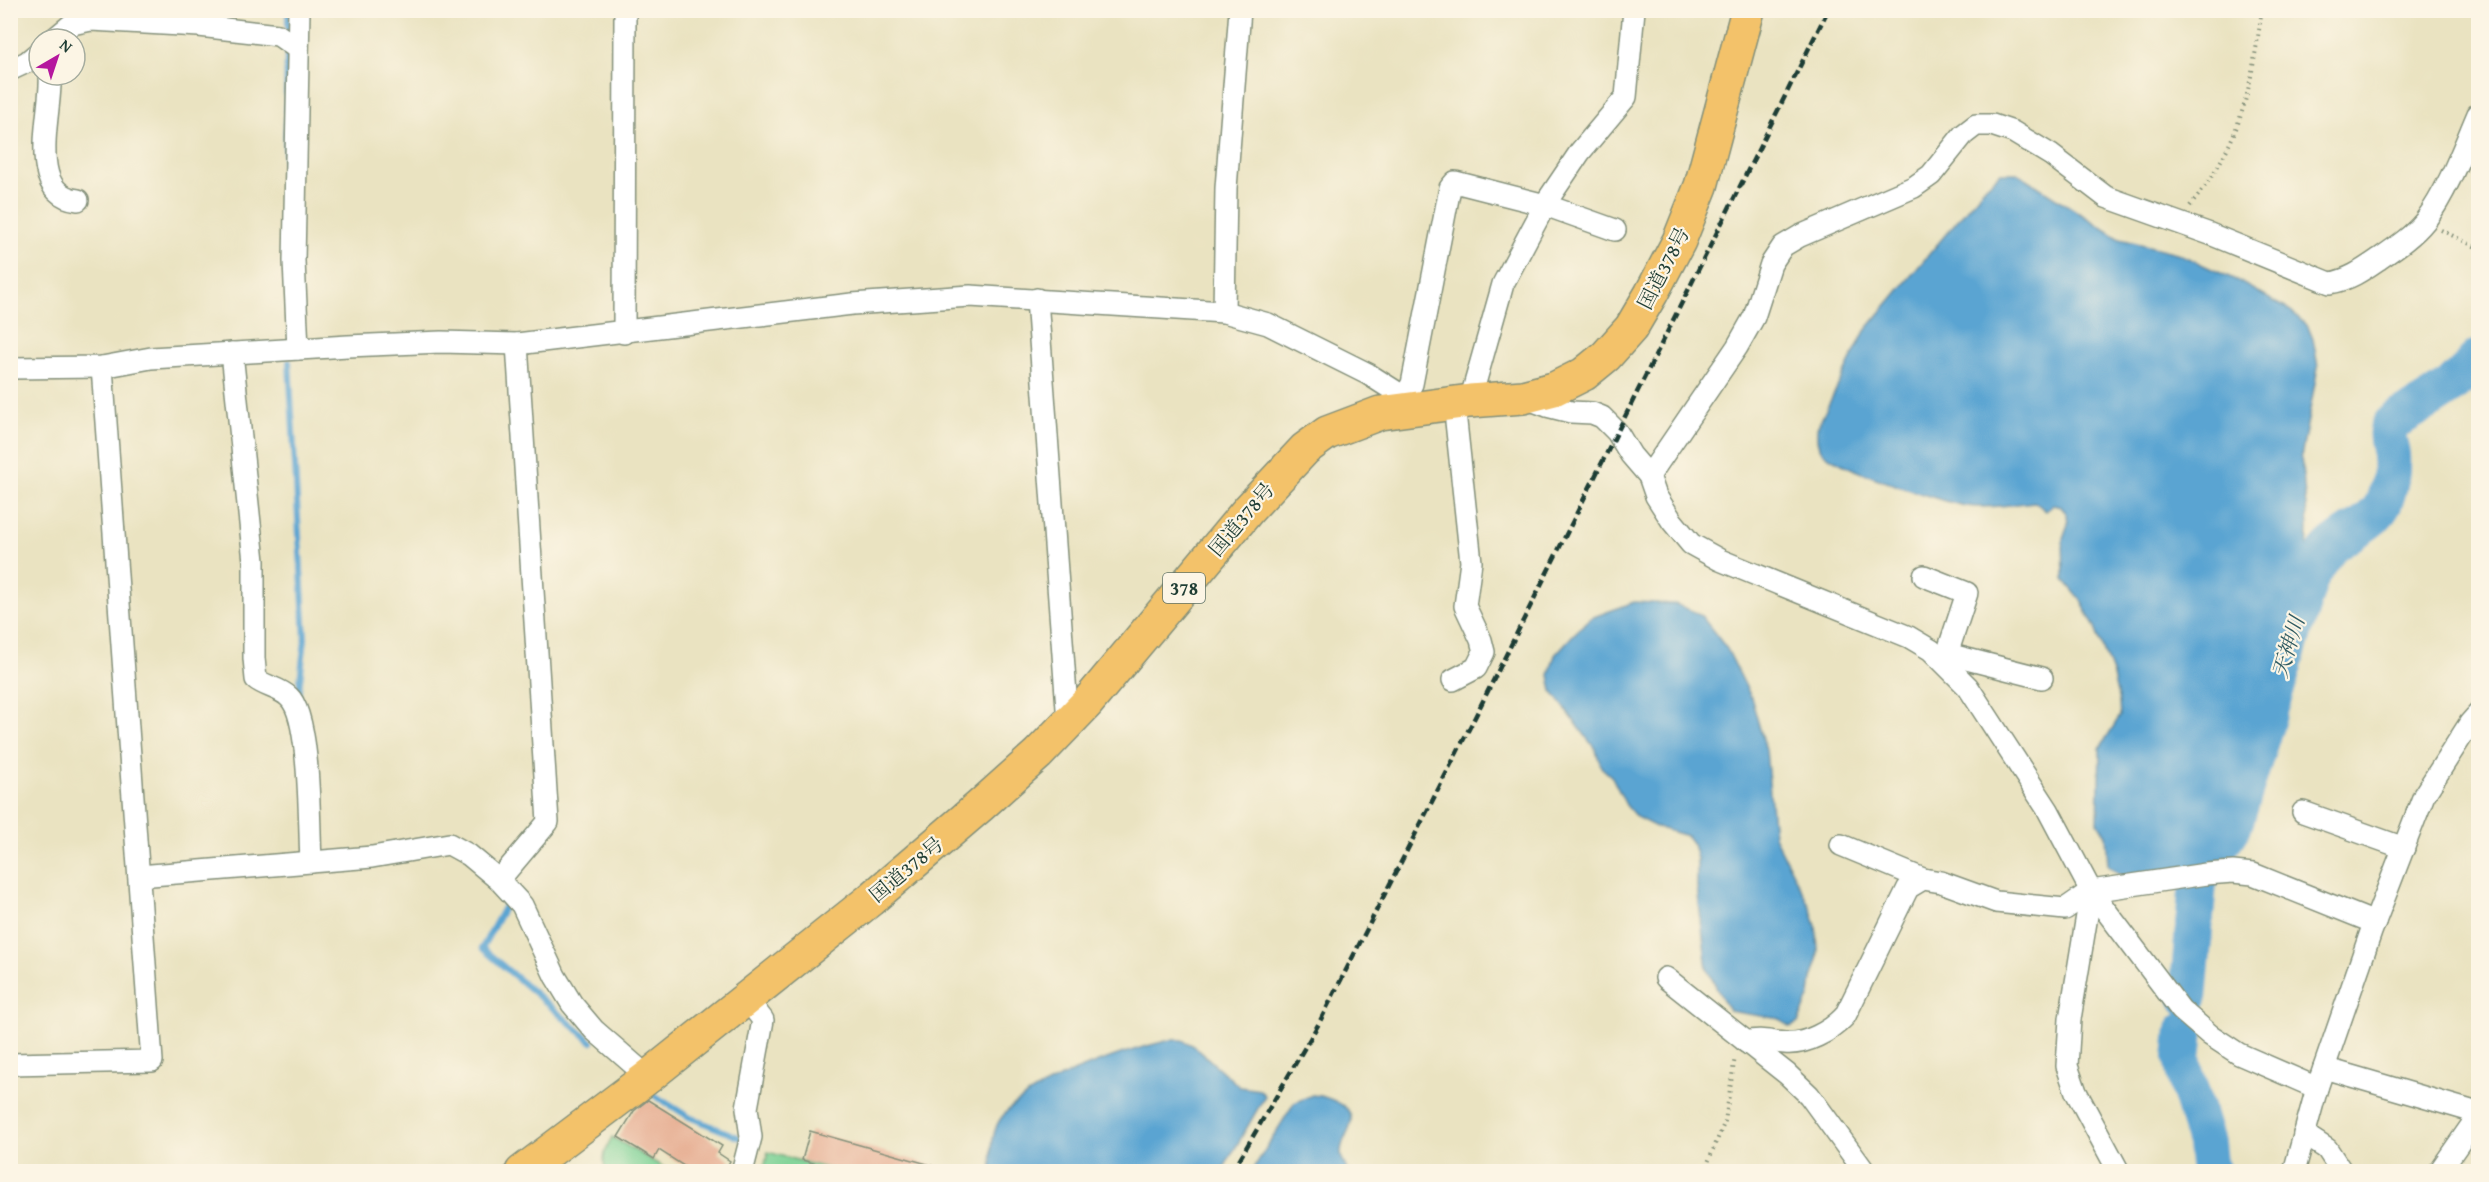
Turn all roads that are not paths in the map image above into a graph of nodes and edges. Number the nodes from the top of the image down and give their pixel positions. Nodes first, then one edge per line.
1 (300, 10) edge
2 (625, 10) edge
3 (1240, 10) edge
4 (1634, 10) edge
5 (1748, 10) edge
6 (68, 27) edge
7 (298, 49) junction
8 (27, 59) edge
9 (10, 70) edge
10 (51, 87) edge
11 (2478, 114) edge
12 (78, 200) dead end
13 (1545, 205) junction
14 (1615, 230) dead end
15 (1037, 299) junction
16 (1224, 312) junction
17 (624, 333) junction
18 (517, 344) junction
19 (298, 349) junction
20 (232, 353) junction
21 (102, 367) junction
22 (10, 368) edge
23 (1523, 398) junction
24 (1412, 402) junction
25 (1462, 402) junction
26 (1649, 476) junction
27 (1924, 576) dead end
28 (1945, 657) junction
29 (2042, 678) dead end
30 (1453, 680) dead end
31 (1068, 722) junction
32 (2476, 722) edge
33 (2303, 812) dead end
34 (1841, 845) dead end
35 (2404, 848) junction
36 (311, 862) junction
37 (139, 876) junction
38 (1923, 879) junction
39 (500, 880) junction
40 (2091, 891) junction
41 (2374, 922) junction
42 (1666, 978) dead end
43 (746, 998) junction
44 (1746, 1042) junction
45 (10, 1064) edge
46 (2324, 1068) junction
47 (648, 1077) junction
48 (2317, 1088) junction
49 (2478, 1115) edge
50 (2304, 1134) junction
51 (522, 1172) edge
52 (742, 1172) edge
53 (1865, 1172) edge
54 (2119, 1172) edge
55 (2294, 1172) edge
56 (2342, 1172) edge
57 (2439, 1172) edge

1 - 7 street
2 - 17 street
3 - 16 street
4 - 13 street
5 - 23 highway, 国道378号 / 378
6 - 7 street
7 - 19 street
8 - 9 street
10 - 12 street
11 - 26 street
13 - 14 street
13 - 24 street
13 - 25 street
15 - 16 street
15 - 17 street
15 - 31 street
16 - 24 street
17 - 18 street
18 - 19 street
18 - 39 street
19 - 20 street
20 - 21 street
20 - 36 street
21 - 22 street
21 - 37 street
23 - 25 highway, 国道378号 / 378
23 - 26 street
24 - 25 highway, 国道378号 / 378
24 - 31 highway, 国道378号 / 378
25 - 30 street
26 - 28 street
27 - 28 street
28 - 29 street
28 - 40 street
31 - 43 highway, 国道378号 / 378
32 - 35 street
33 - 35 street
34 - 38 street
35 - 41 street
36 - 37 street
36 - 39 street
37 - 45 street
38 - 40 street
38 - 44 street
39 - 47 street
40 - 41 street
40 - 48 street
40 - 54 street
41 - 46 street
42 - 44 street
43 - 47 highway, 国道378号 / 378
43 - 52 street
44 - 53 street
46 - 48 street
46 - 49 street
47 - 51 highway, 国道378号 / 378
48 - 50 street
49 - 57 street
50 - 55 street
50 - 56 street

